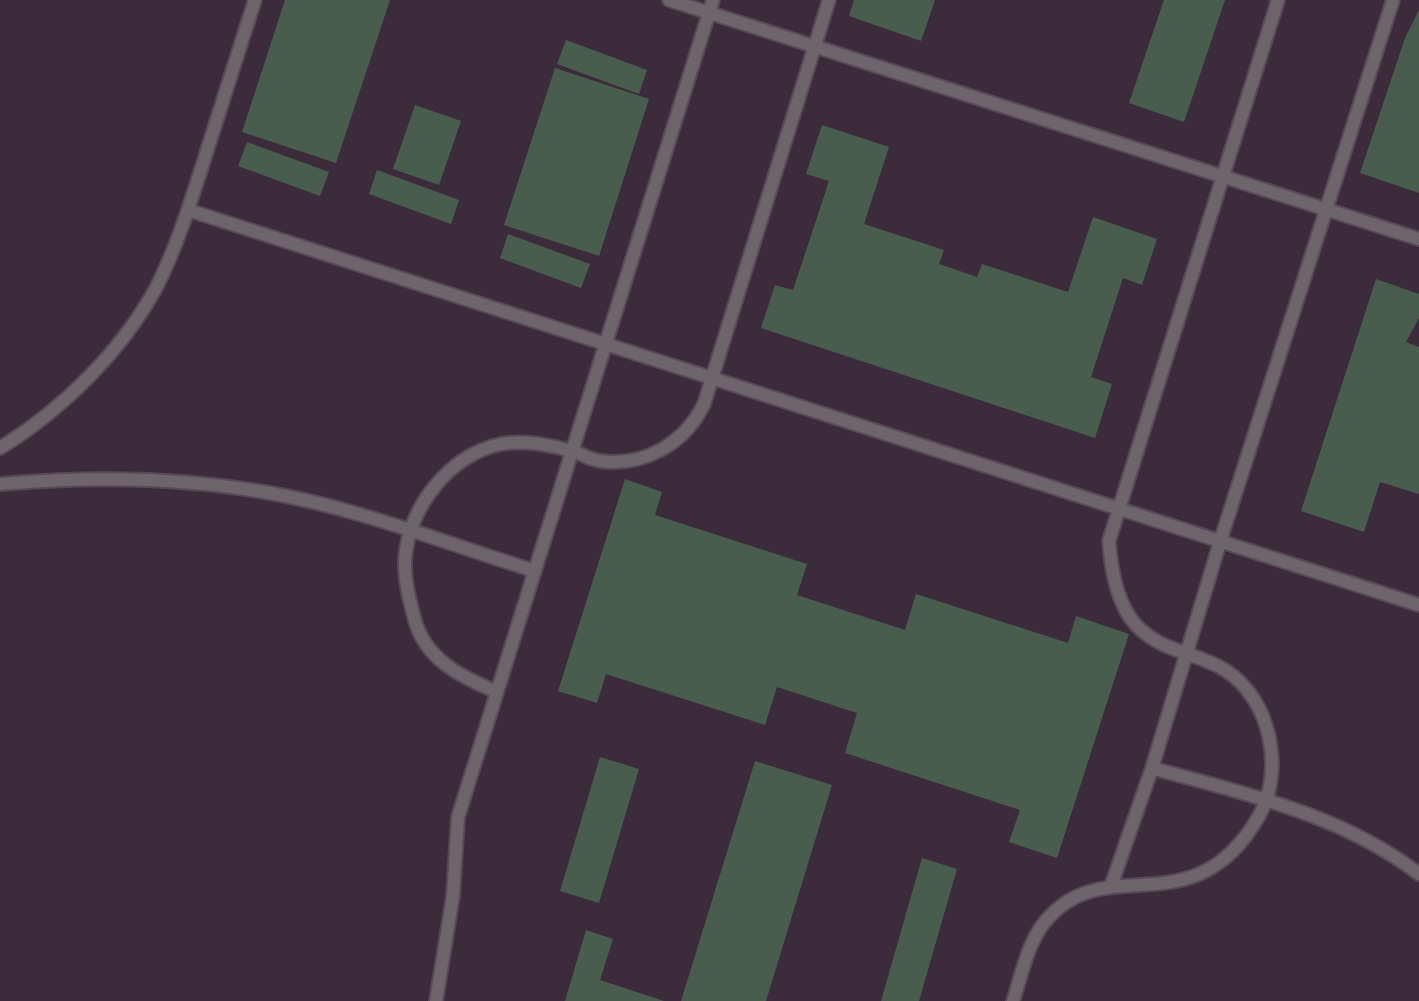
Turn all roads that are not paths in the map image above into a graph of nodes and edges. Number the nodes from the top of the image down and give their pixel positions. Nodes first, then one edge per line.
1 (255, 0) edge
2 (669, 0) edge
3 (713, 0) edge
4 (829, 0) edge
5 (1278, 0) edge
6 (1393, 0) edge
7 (709, 13) junction
8 (814, 47) junction
9 (1222, 178) junction
10 (188, 210) junction
11 (1326, 210) junction
12 (1419, 239) edge
13 (607, 342) junction
14 (713, 377) junction
15 (0, 449) edge
16 (572, 451) junction
17 (0, 484) edge
18 (1117, 509) junction
19 (412, 532) junction
20 (1220, 542) junction
21 (535, 571) junction
22 (1419, 605) edge
23 (1186, 654) junction
24 (497, 692) junction
25 (1152, 768) junction
26 (1268, 800) junction
27 (1419, 874) edge
28 (1111, 886) junction
29 (436, 1001) edge
30 (1013, 1001) edge

1 - 10 lane
2 - 7 lane
3 - 7 lane
4 - 8 lane
5 - 9 lane
6 - 11 lane
7 - 8 lane
7 - 13 lane
8 - 9 lane
8 - 14 lane
9 - 11 lane
9 - 18 lane
10 - 13 lane
10 - 15 lane
11 - 12 lane
11 - 20 lane
13 - 14 lane
13 - 16 lane
14 - 16 lane
14 - 18 lane
16 - 19 lane
16 - 21 lane
17 - 19 lane
18 - 20 lane
18 - 23 lane
19 - 21 lane
19 - 24 lane
20 - 22 lane
20 - 23 lane
21 - 24 lane
23 - 25 lane
23 - 26 lane
24 - 29 lane
25 - 26 lane
25 - 28 lane
26 - 27 lane
26 - 28 lane
28 - 30 lane

